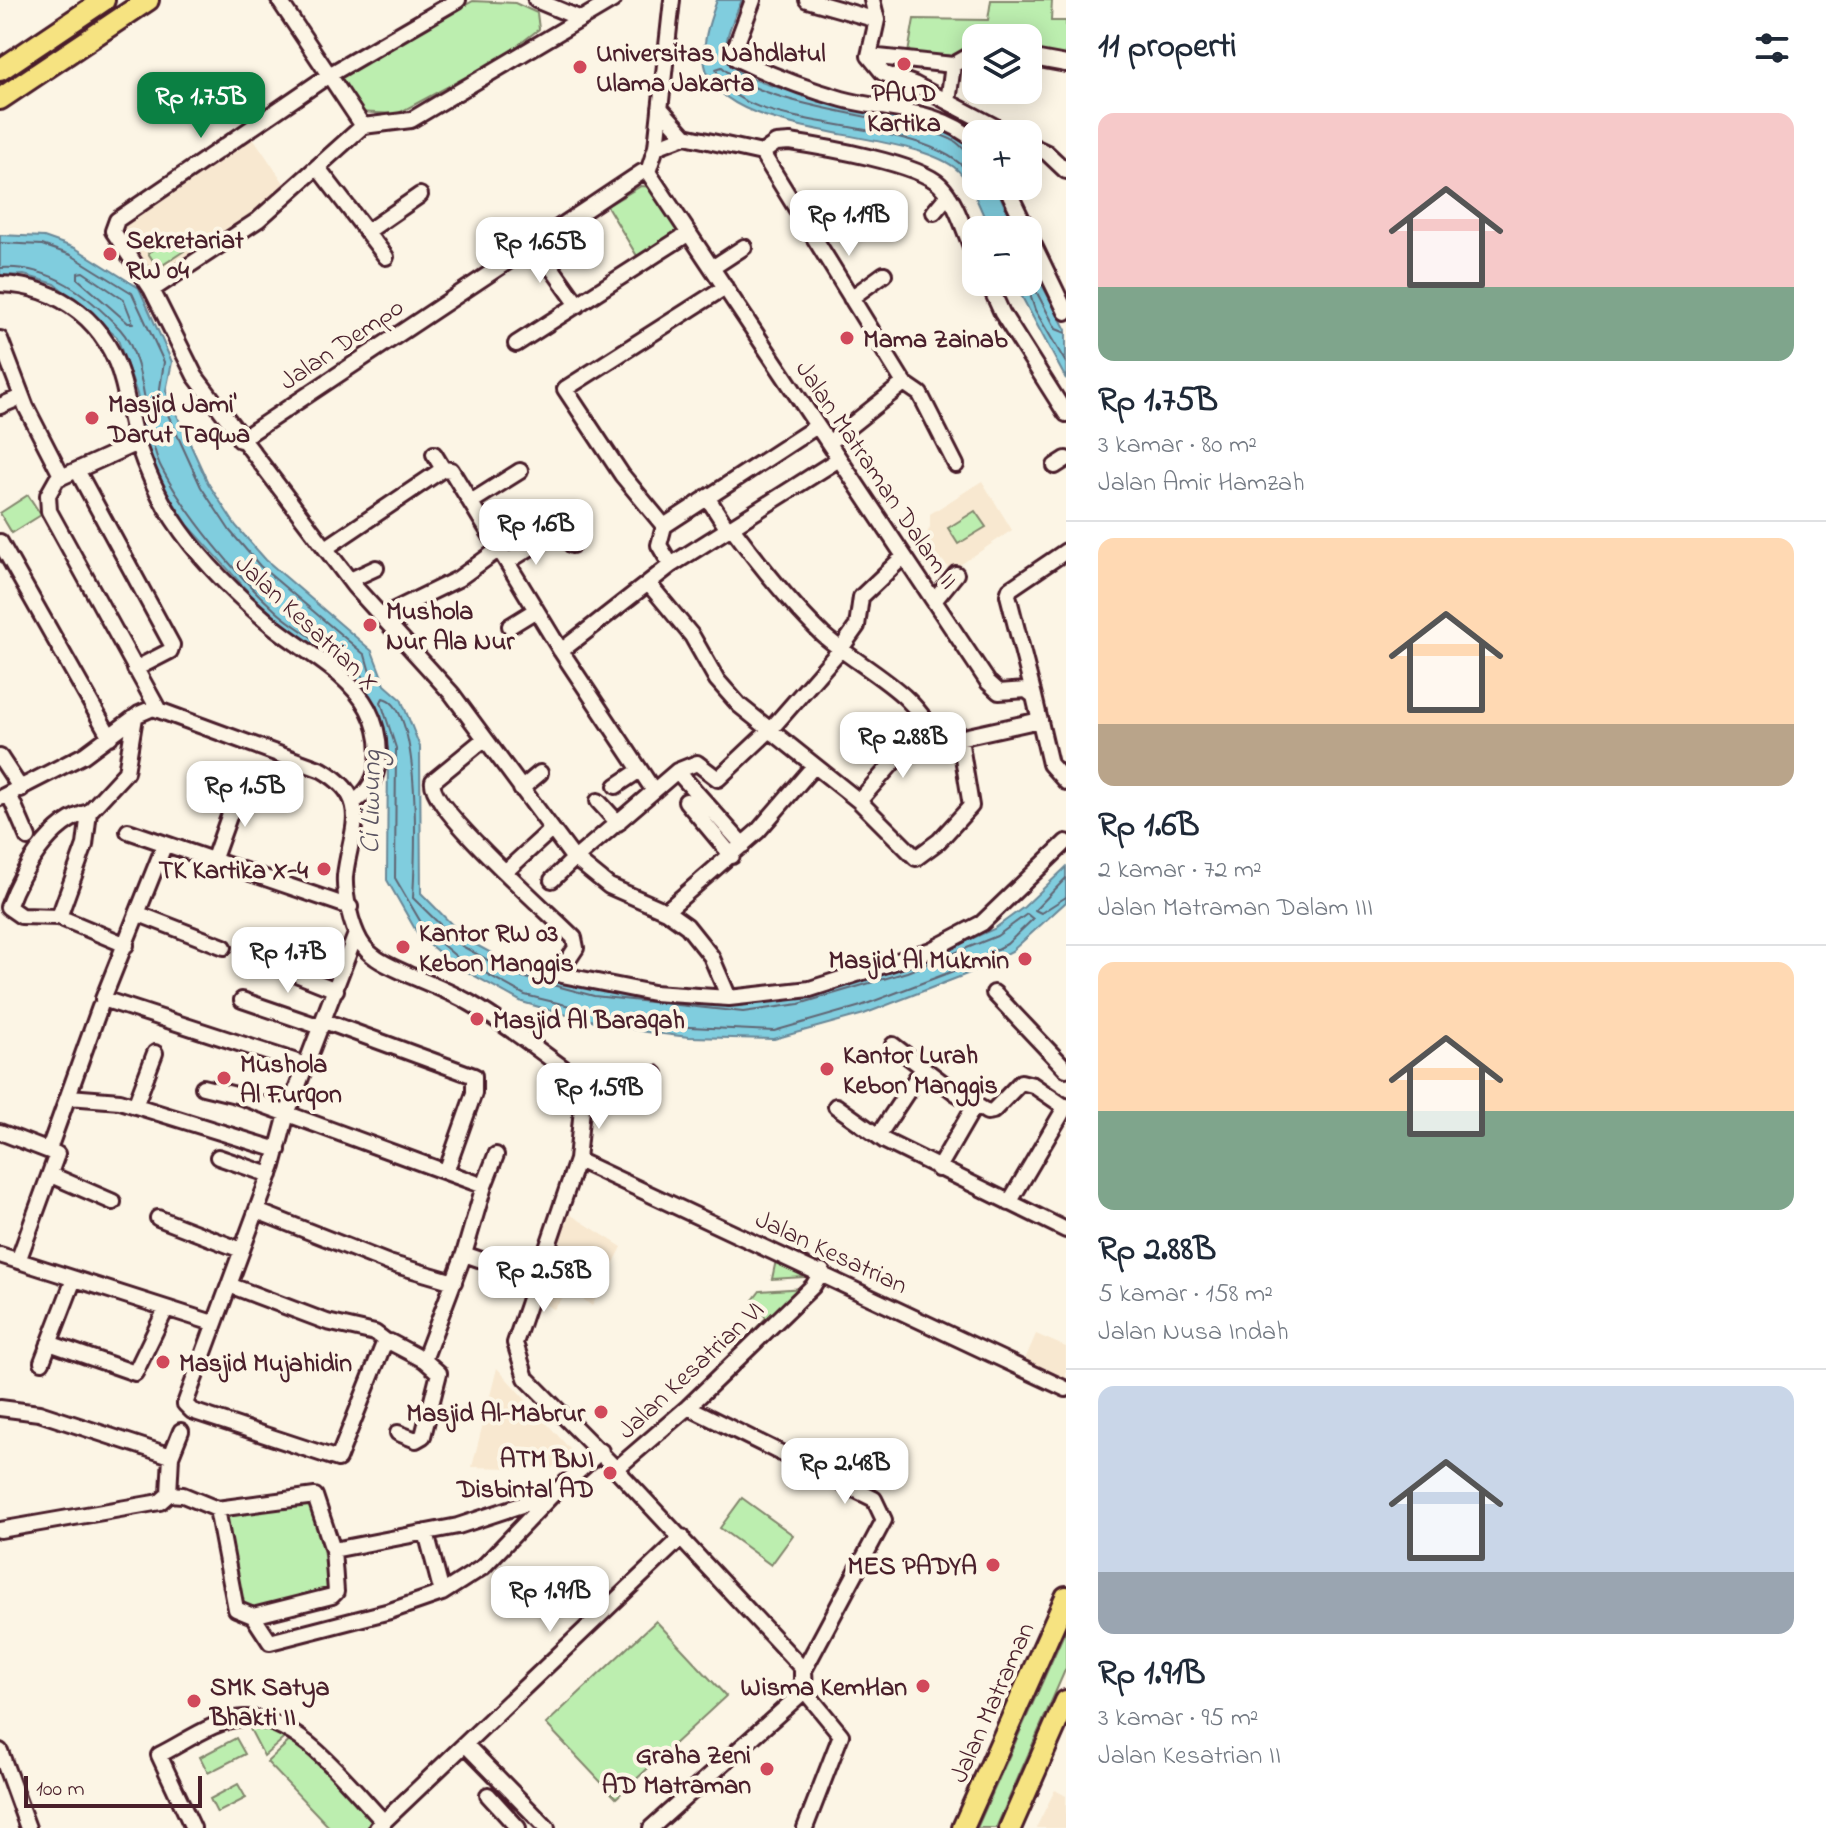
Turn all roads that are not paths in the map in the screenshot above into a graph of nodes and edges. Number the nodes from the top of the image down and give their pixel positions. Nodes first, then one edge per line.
1 (104, 0) edge
2 (148, 0) edge
3 (279, 0) edge
4 (458, 0) edge
5 (536, 0) edge
6 (613, 0) edge
7 (672, 0) edge
8 (753, 0) edge
9 (807, 0) edge
10 (872, 0) edge
11 (581, 19) junction
12 (877, 20) junction
13 (872, 60) junction
14 (962, 60) edge
15 (1042, 60) edge
16 (1066, 64) edge
17 (953, 65) junction
18 (0, 70) edge
19 (329, 75) junction
20 (0, 99) edge
21 (948, 102) junction
22 (660, 108) junction
23 (982, 120) edge
24 (363, 126) junction
25 (962, 131) edge
26 (685, 136) junction
27 (656, 147) junction
28 (1042, 151) edge
29 (762, 153) junction
30 (318, 168) junction
31 (1066, 171) edge
32 (648, 172) junction
33 (420, 195) dead end
34 (948, 195) junction
35 (934, 212) dead end
36 (962, 226) edge
37 (368, 231) junction
38 (689, 233) junction
39 (534, 243) junction
40 (744, 247) dead end
41 (386, 257) dead end
42 (1042, 262) edge
43 (712, 268) junction
44 (884, 274) dead end
45 (0, 284) edge
46 (725, 287) junction
47 (152, 290) junction
48 (994, 296) edge
49 (851, 298) junction
50 (578, 305) junction
51 (1066, 312) edge
52 (0, 339) edge
53 (516, 344) dead end
54 (904, 383) junction
55 (21, 397) junction
56 (0, 406) edge
57 (1066, 414) edge
58 (817, 426) junction
59 (240, 440) junction
60 (137, 443) junction
61 (829, 443) junction
62 (434, 454) dead end
63 (839, 459) junction
64 (956, 465) dead end
65 (443, 469) junction
66 (77, 470) junction
67 (520, 471) dead end
68 (62, 477) junction
69 (707, 497) junction
70 (471, 502) junction
71 (664, 526) junction
72 (729, 527) junction
73 (0, 542) edge
74 (572, 545) dead end
75 (326, 548) junction
76 (1066, 551) edge
77 (503, 556) junction
78 (904, 556) junction
79 (671, 565) junction
80 (376, 568) dead end
81 (956, 574) dead end
82 (350, 580) junction
83 (649, 584) junction
84 (934, 601) junction
85 (536, 610) junction
86 (382, 616) junction
87 (510, 626) dead end
88 (840, 650) junction
89 (561, 651) junction
90 (135, 669) junction
91 (1034, 696) junction
92 (158, 709) junction
93 (135, 717) junction
94 (1040, 720) junction
95 (771, 729) junction
96 (110, 737) junction
97 (960, 739) junction
98 (483, 740) junction
99 (936, 743) junction
100 (0, 757) edge
101 (814, 766) junction
102 (640, 770) junction
103 (677, 771) junction
104 (540, 773) dead end
105 (1066, 782) edge
106 (241, 783) dead end
107 (616, 786) dead end
108 (521, 789) junction
109 (654, 791) junction
110 (10, 794) edge
111 (598, 801) dead end
112 (686, 801) dead end
113 (859, 801) junction
114 (354, 802) junction
115 (89, 812) junction
116 (618, 823) junction
117 (552, 829) junction
118 (128, 831) dead end
119 (28, 838) dead end
120 (1066, 842) edge
121 (743, 845) junction
122 (164, 846) junction
123 (732, 856) junction
124 (576, 858) junction
125 (213, 861) junction
126 (505, 872) junction
127 (552, 880) dead end
128 (350, 907) junction
129 (666, 911) junction
130 (139, 914) junction
131 (59, 917) junction
132 (356, 934) junction
133 (126, 945) junction
134 (224, 947) dead end
135 (251, 956) dead end
136 (336, 990) junction
137 (994, 993) dead end
138 (729, 998) junction
139 (242, 1000) dead end
140 (100, 1007) dead end
141 (322, 1024) junction
142 (893, 1045) dead end
143 (155, 1053) dead end
144 (306, 1065) junction
145 (923, 1068) junction
146 (1066, 1069) edge
147 (655, 1074) dead end
148 (203, 1087) dead end
149 (590, 1087) junction
150 (69, 1097) junction
151 (975, 1105) junction
152 (135, 1106) junction
153 (836, 1106) dead end
154 (1066, 1107) edge
155 (287, 1114) junction
156 (0, 1132) edge
157 (878, 1136) junction
158 (49, 1149) junction
159 (278, 1150) junction
160 (496, 1155) dead end
161 (218, 1157) dead end
162 (577, 1160) junction
163 (938, 1169) junction
164 (446, 1172) junction
165 (51, 1175) junction
166 (270, 1175) junction
167 (484, 1186) junction
168 (113, 1202) dead end
169 (1009, 1203) junction
170 (257, 1211) junction
171 (158, 1218) dead end
172 (1066, 1230) edge
173 (241, 1250) junction
174 (464, 1254) junction
175 (0, 1255) edge
176 (18, 1261) junction
177 (493, 1264) dead end
178 (822, 1271) junction
179 (514, 1272) dead end
180 (74, 1279) junction
181 (535, 1281) junction
182 (454, 1282) junction
183 (229, 1285) junction
184 (166, 1309) junction
185 (213, 1323) junction
186 (387, 1342) junction
187 (49, 1343) junction
188 (424, 1360) junction
189 (42, 1362) dead end
190 (1066, 1389) edge
191 (688, 1407) junction
192 (0, 1408) edge
193 (181, 1431) dead end
194 (398, 1433) dead end
195 (601, 1451) junction
196 (171, 1456) junction
197 (616, 1469) junction
198 (169, 1494) junction
199 (552, 1495) junction
200 (217, 1509) junction
201 (0, 1530) edge
202 (426, 1532) junction
203 (682, 1537) junction
204 (333, 1550) junction
205 (442, 1593) junction
206 (1066, 1597) edge
207 (253, 1616) junction
208 (803, 1669) junction
209 (1066, 1701) edge
210 (466, 1745) junction
211 (0, 1751) edge
212 (488, 1795) dead end
213 (380, 1825) edge
214 (28, 1828) edge
215 (193, 1828) edge
216 (518, 1828) edge
217 (547, 1828) edge
218 (651, 1828) edge
219 (805, 1828) edge
220 (963, 1828) edge
221 (1010, 1828) edge

1 - 18 main road
2 - 20 main road
3 - 19 street
4 - 19 street
5 - 11 street
6 - 11 street
7 - 22 street
8 - 25 street
9 - 12 street
10 - 12 street
11 - 24 street
12 - 13 street
13 - 17 street
13 - 21 street
14 - 17 street
15 - 16 street
17 - 21 street
19 - 24 street
19 - 47 street
21 - 23 street
22 - 26 street
22 - 27 street
24 - 30 street
26 - 27 street
26 - 29 street
27 - 32 street
28 - 31 street
29 - 34 street
29 - 49 street
30 - 37 street
30 - 47 street
32 - 38 street, Jalan Matraman Dalam II
32 - 39 street, Jalan Dempo
33 - 37 street
34 - 35 street
34 - 36 street
37 - 41 street
38 - 43 street, Jalan Matraman Dalam II
38 - 50 street
39 - 50 street
39 - 59 street, Jalan Dempo
40 - 43 street
42 - 51 street
43 - 46 street, Jalan Matraman Dalam II
44 - 49 street
45 - 60 street, Jalan Kesatrian X
46 - 58 street, Jalan Matraman Dalam II
46 - 71 street
47 - 59 street
48 - 57 street
49 - 54 street
50 - 53 street
52 - 55 street
54 - 61 street
54 - 64 street
55 - 56 street
55 - 68 street
58 - 61 street, Jalan Matraman Dalam II
58 - 69 street
59 - 75 street
60 - 66 street
60 - 114 street, Jalan Kesatrian X
61 - 63 street, Jalan Matraman Dalam II
62 - 65 street
63 - 72 street
63 - 78 street, Jalan Matraman Dalam II
65 - 70 street
65 - 75 street
66 - 68 street
66 - 90 street
67 - 70 street
68 - 90 street
69 - 71 street
69 - 72 street
70 - 77 street
71 - 79 street
72 - 79 street
72 - 88 street
73 - 96 street
74 - 77 street
75 - 82 street
76 - 91 street
77 - 85 street
77 - 86 street
78 - 84 street, Jalan Matraman Dalam II
78 - 88 street
79 - 83 street
80 - 82 street
81 - 84 street
82 - 86 street
83 - 89 street
83 - 95 street
84 - 91 street, Jalan Matraman Dalam II
85 - 87 street
85 - 89 street
86 - 98 street
88 - 95 street
88 - 99 street
89 - 102 street
90 - 92 street
91 - 94 street
92 - 93 street
92 - 114 street
93 - 96 street
93 - 115 street
94 - 97 street
94 - 105 street
95 - 101 street
95 - 103 street
96 - 110 street
97 - 99 street
97 - 113 street
98 - 108 street
98 - 126 street
99 - 113 street
100 - 110 street
101 - 113 street
101 - 121 street
102 - 107 street
102 - 109 street
103 - 109 street
103 - 121 street
104 - 108 street
106 - 125 street
108 - 117 street
109 - 116 street
110 - 119 street
111 - 116 street
112 - 123 street
114 - 128 street
115 - 131 street
115 - 131 street
116 - 124 street
117 - 124 street
117 - 126 street
118 - 122 street
120 - 138 street
121 - 123 street
122 - 125 street
122 - 130 street
123 - 129 street
124 - 127 street
124 - 129 street
125 - 128 street
126 - 138 street
128 - 132 street
129 - 138 street
130 - 133 street
130 - 134 street
131 - 133 street
132 - 136 street
132 - 149 street
133 - 144 street
135 - 136 street
136 - 141 street
137 - 146 street
139 - 141 street
140 - 150 street
141 - 144 street
141 - 164 street
142 - 145 street
143 - 152 street
144 - 155 street
145 - 151 street
145 - 157 street
147 - 149 street
148 - 155 street
149 - 162 street
150 - 152 street
150 - 158 street
151 - 154 street
151 - 163 street
152 - 159 street
153 - 157 street
154 - 169 street
155 - 159 street
155 - 164 street
156 - 158 street
157 - 163 street
158 - 165 street
159 - 166 street
160 - 167 street
161 - 166 street
162 - 178 street, Jalan Kesatrian
162 - 181 street
163 - 169 street
164 - 167 street
165 - 168 street
165 - 176 street
166 - 170 street
167 - 174 street
169 - 172 street
170 - 173 street
170 - 182 street
171 - 173 street
173 - 183 street
174 - 177 street
174 - 182 street
175 - 176 street
176 - 180 street
178 - 190 street, Jalan Kesatrian
178 - 191 street, Jalan Kesatrian VI
179 - 181 street
180 - 184 street
180 - 187 street
181 - 195 street
182 - 188 street
183 - 185 street
183 - 186 street
184 - 185 street
184 - 187 street
185 - 186 street
186 - 188 street
187 - 189 street
188 - 194 street
191 - 197 street, Jalan Kesatrian VI
191 - 208 street
192 - 196 street
193 - 196 street
195 - 197 street, Jalan Kesatrian VI
195 - 199 street, Jalan Kesatrian VI
196 - 198 street
197 - 203 street
198 - 200 street
198 - 201 street
199 - 202 street
199 - 205 street, Jalan Kesatrian VI
200 - 204 street
200 - 207 street
202 - 204 street
202 - 205 street
203 - 208 street
203 - 210 street
204 - 207 street
205 - 207 street, Jalan Kesatrian VI
206 - 220 main road, Jalan Matraman
208 - 218 street
208 - 219 street
209 - 221 main road
210 - 213 street
210 - 217 street
211 - 214 street
212 - 216 street
213 - 215 street

